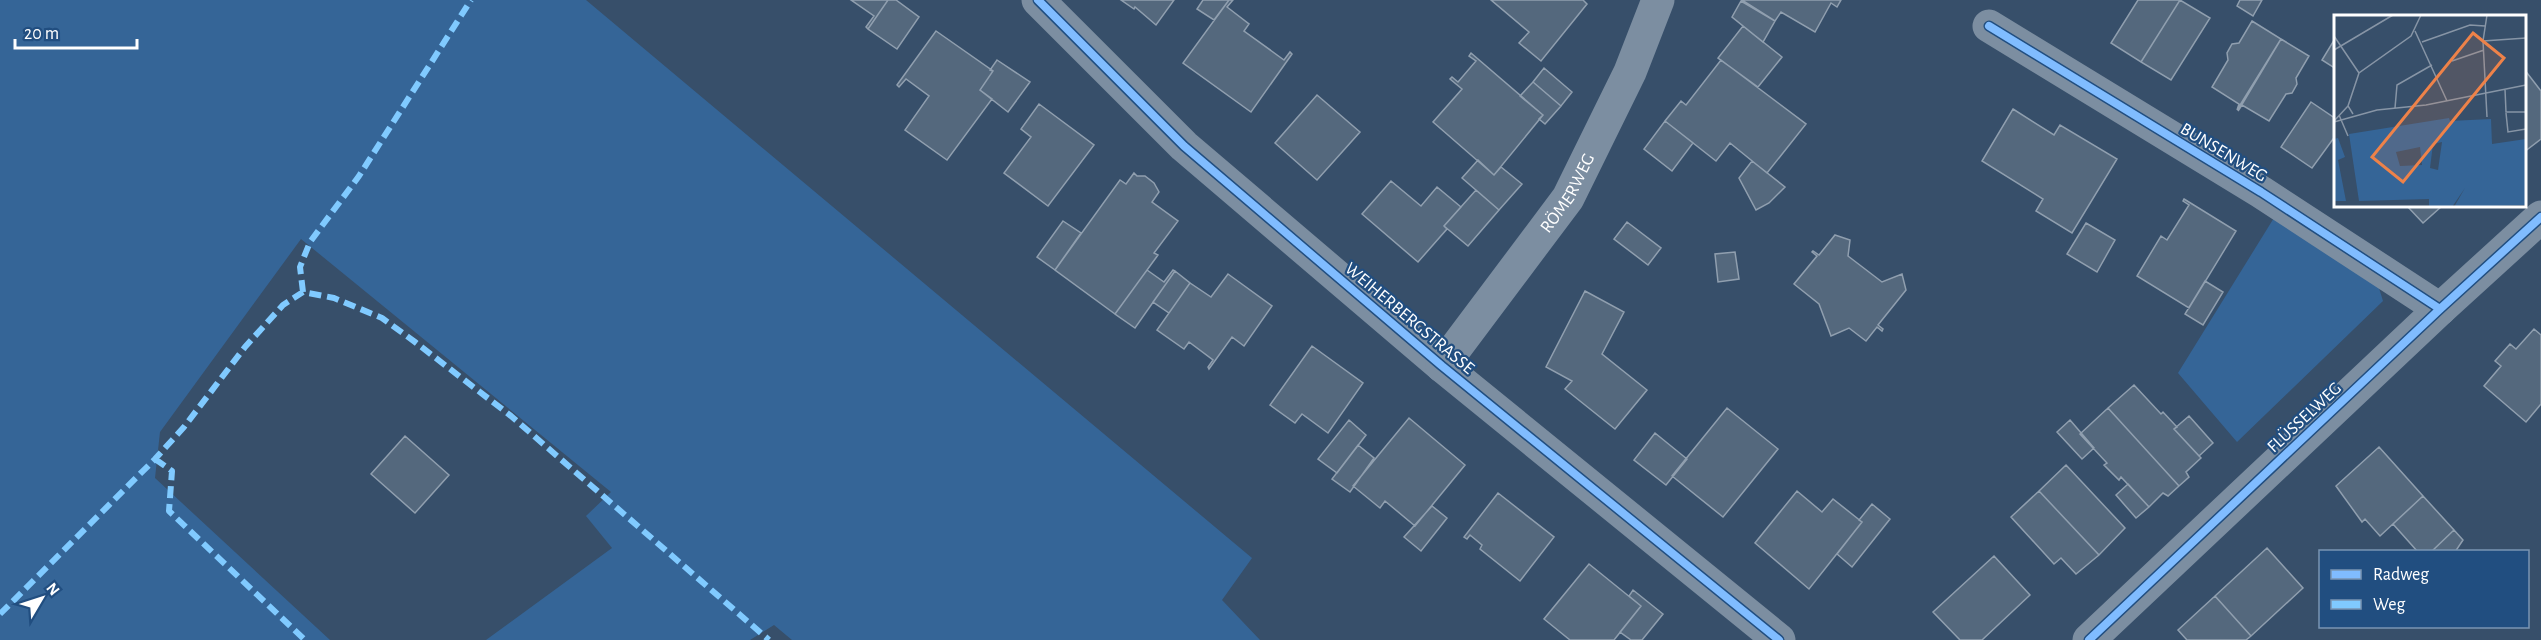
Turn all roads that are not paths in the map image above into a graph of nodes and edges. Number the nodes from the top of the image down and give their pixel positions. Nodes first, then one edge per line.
1 (1038, 0) edge
2 (1658, 0) edge
3 (1989, 26) dead end
4 (2541, 218) edge
5 (2440, 309) junction
6 (1442, 366) junction
7 (1779, 640) edge
8 (2090, 640) edge

1 - 6 street, WEIHERBERGSTRASSE
2 - 6 street, RÖMERWEG
3 - 5 street, BUNSENWEG
4 - 5 street, FLÜSSELWEG
5 - 8 street, FLÜSSELWEG
6 - 7 street, WEIHERBERGSTRASSE

